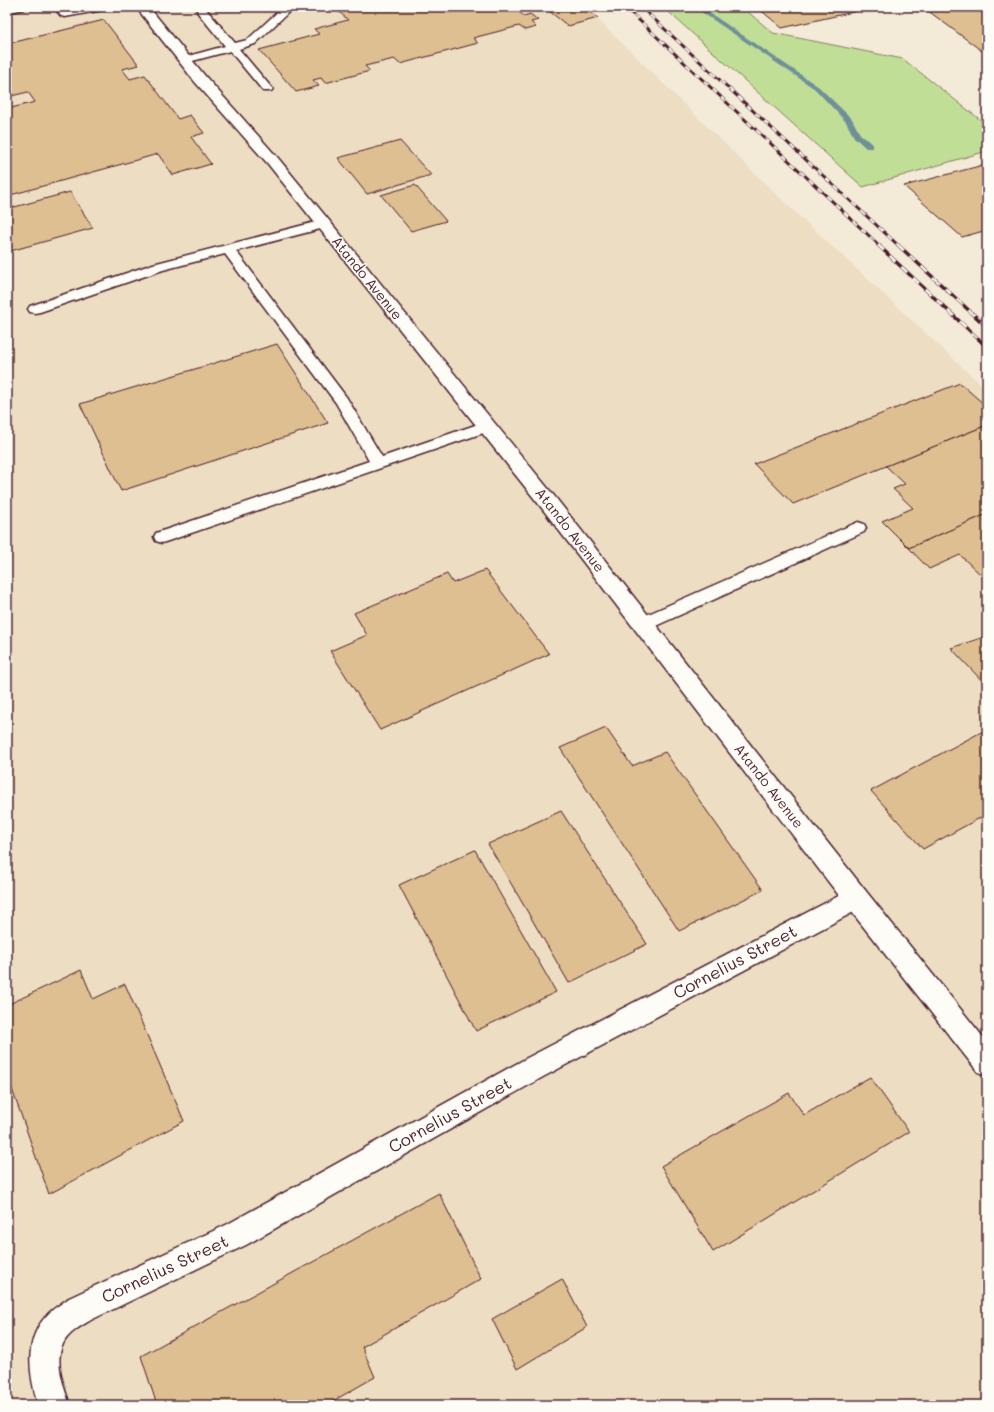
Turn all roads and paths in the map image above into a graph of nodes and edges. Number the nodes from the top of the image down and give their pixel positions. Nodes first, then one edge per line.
1 (20, 7) edge
2 (59, 7) edge
3 (103, 7) edge
4 (142, 7) edge
5 (289, 7) edge
6 (7, 10) edge
7 (202, 11) dead end
8 (232, 47) junction
9 (185, 60) junction
10 (267, 89) dead end
11 (323, 224) junction
12 (228, 249) junction
13 (35, 309) dead end
14 (486, 426) junction
15 (378, 464) junction
16 (858, 528) dead end
17 (162, 537) dead end
18 (643, 624) junction
19 (856, 898) junction
20 (987, 1062) edge
21 (54, 1405) edge

1 - 6 lane
2 - 3 lane
4 - 9 main road, Atando Avenue
5 - 8 lane
7 - 8 lane
8 - 9 lane
8 - 10 lane
9 - 11 main road, Atando Avenue
11 - 12 lane
11 - 14 main road, Atando Avenue
12 - 13 lane
12 - 15 lane
14 - 15 lane
14 - 18 main road, Atando Avenue
15 - 17 lane
16 - 18 lane
18 - 19 main road, Atando Avenue
19 - 20 main road, Atando Avenue
19 - 21 main road, Cornelius Street

